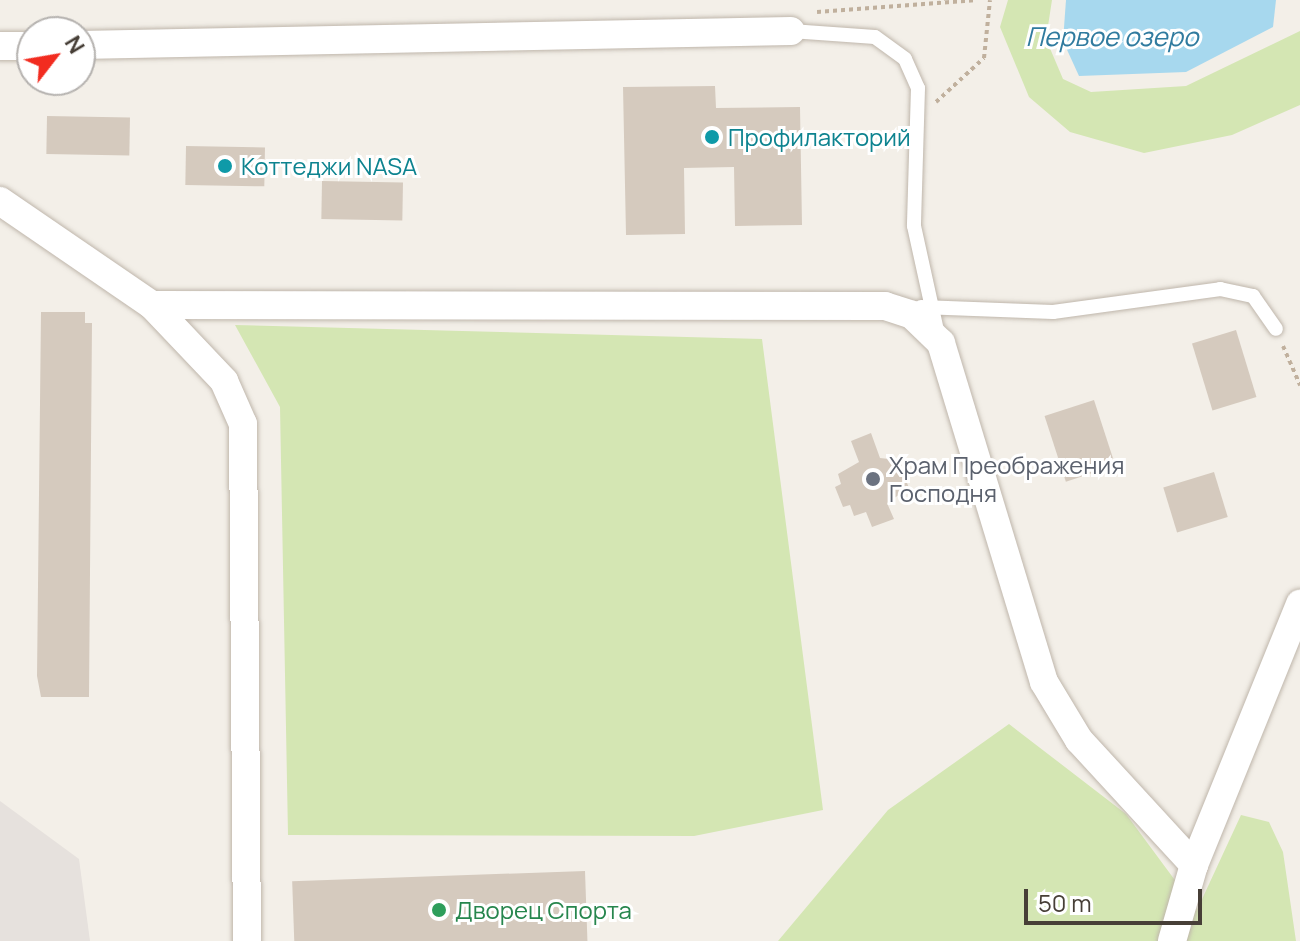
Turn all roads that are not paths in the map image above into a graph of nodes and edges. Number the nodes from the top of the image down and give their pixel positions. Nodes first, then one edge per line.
1 (791, 31) joint
2 (96, 45) edge
3 (0, 201) edge
4 (152, 305) junction
5 (885, 306) junction
6 (930, 307) junction
7 (1276, 329) road end
8 (941, 343) junction
9 (1300, 604) edge
10 (1194, 865) junction
11 (247, 941) edge
12 (1172, 941) edge

1 - 2 street
1 - 6 lane
3 - 4 street
4 - 5 street
4 - 11 street
5 - 6 lane
5 - 8 street
6 - 7 lane
6 - 8 lane
8 - 10 street
9 - 10 street
10 - 12 street

